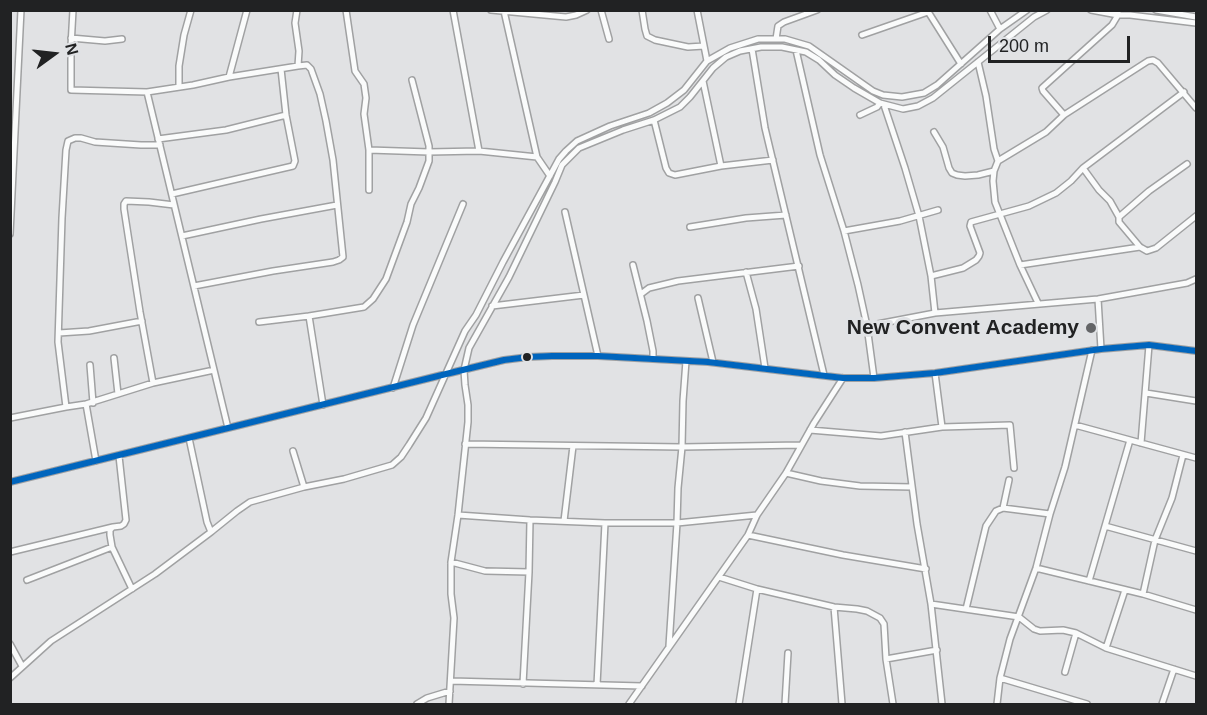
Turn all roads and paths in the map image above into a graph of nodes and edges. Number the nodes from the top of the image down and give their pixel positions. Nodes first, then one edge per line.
1 (21, 10) edge
2 (73, 10) edge
3 (191, 10) edge
4 (247, 10) edge
5 (297, 10) edge
6 (346, 10) edge
7 (453, 10) edge
8 (491, 10) edge
9 (587, 10) edge
10 (601, 10) edge
11 (642, 10) edge
12 (697, 10) edge
13 (817, 10) edge
14 (990, 10) edge
15 (1027, 10) edge
16 (1047, 10) edge
17 (1091, 10) edge
18 (1156, 10) edge
19 (504, 11) edge
20 (927, 11) edge
21 (1118, 12) edge
22 (1197, 17) edge
23 (1197, 23) edge
24 (1000, 30) junction
25 (862, 35) dead end
26 (71, 38) junction
27 (122, 39) dead end
28 (609, 39) dead end
29 (776, 39) junction
30 (704, 46) junction
31 (752, 49) junction
32 (796, 50) junction
33 (707, 61) junction
34 (978, 62) junction
35 (961, 64) junction
36 (298, 66) junction
37 (281, 69) junction
38 (229, 76) junction
39 (412, 80) dead end
40 (703, 81) junction
41 (179, 87) junction
42 (147, 92) junction
43 (1184, 92) junction
44 (882, 104) junction
45 (1197, 108) edge
46 (286, 115) junction
47 (860, 115) dead end
48 (1064, 115) junction
49 (654, 120) junction
50 (934, 132) dead end
51 (159, 142) junction
52 (369, 150) junction
53 (479, 151) junction
54 (429, 152) junction
55 (537, 157) junction
56 (773, 160) junction
57 (998, 160) junction
58 (1187, 164) dead end
59 (721, 166) junction
60 (1083, 168) junction
61 (994, 171) junction
62 (550, 176) junction
63 (369, 190) dead end
64 (172, 194) junction
65 (463, 204) dead end
66 (174, 205) junction
67 (338, 205) junction
68 (938, 210) dead end
69 (565, 212) dead end
70 (1000, 214) junction
71 (786, 215) junction
72 (920, 216) junction
73 (1197, 216) edge
74 (1119, 217) junction
75 (690, 227) dead end
76 (844, 231) junction
77 (10, 234) edge
78 (182, 236) junction
79 (1140, 247) junction
80 (633, 265) dead end
81 (1020, 265) junction
82 (799, 266) junction
83 (746, 272) junction
84 (931, 276) junction
85 (1197, 279) edge
86 (194, 286) junction
87 (641, 294) junction
88 (584, 295) junction
89 (698, 298) dead end
90 (1098, 299) junction
91 (1038, 303) junction
92 (492, 306) junction
93 (935, 313) junction
94 (309, 316) junction
95 (142, 321) junction
96 (259, 322) dead end
97 (867, 326) junction
98 (58, 333) junction
99 (1149, 345) junction
100 (1101, 349) junction
101 (1092, 350) junction
102 (1197, 351) edge
103 (598, 356) junction
104 (114, 358) dead end
105 (653, 359) junction
106 (686, 361) junction
107 (713, 362) junction
108 (90, 365) dead end
109 (765, 368) junction
110 (214, 370) junction
111 (464, 370) junction
112 (935, 373) junction
113 (446, 374) junction
114 (824, 375) junction
115 (843, 378) junction
116 (874, 378) junction
117 (153, 383) junction
118 (393, 388) junction
119 (1146, 393) junction
120 (118, 394) junction
121 (1197, 401) edge
122 (90, 404) junction
123 (323, 405) junction
124 (66, 407) junction
125 (10, 418) edge
126 (1075, 425) junction
127 (942, 427) junction
128 (228, 428) junction
129 (810, 430) junction
130 (905, 432) junction
131 (189, 438) junction
132 (1130, 440) junction
133 (1141, 442) junction
134 (465, 444) junction
135 (801, 445) junction
136 (573, 446) junction
137 (682, 447) junction
138 (293, 452) dead end
139 (1183, 455) junction
140 (119, 456) junction
141 (1197, 458) edge
142 (96, 461) junction
143 (1014, 468) dead end
144 (786, 473) junction
145 (1009, 480) dead end
146 (10, 482) edge
147 (304, 487) junction
148 (912, 487) junction
149 (1003, 508) junction
150 (1050, 514) junction
151 (458, 515) junction
152 (757, 515) junction
153 (530, 520) junction
154 (564, 521) junction
155 (605, 523) junction
156 (677, 523) junction
157 (1106, 526) junction
158 (113, 527) junction
159 (211, 532) junction
160 (748, 535) junction
161 (1155, 540) junction
162 (112, 547) junction
163 (1197, 551) edge
164 (10, 552) edge
165 (451, 562) junction
166 (1036, 568) junction
167 (926, 569) junction
168 (529, 572) junction
169 (719, 577) junction
170 (27, 580) dead end
171 (1089, 581) junction
172 (132, 589) junction
173 (757, 589) junction
174 (1125, 590) junction
175 (1143, 594) junction
176 (931, 604) junction
177 (834, 607) junction
178 (966, 609) junction
179 (1197, 610) edge
180 (1019, 617) junction
181 (1076, 633) junction
182 (10, 644) edge
183 (669, 647) junction
184 (1106, 648) junction
185 (936, 650) junction
186 (788, 653) dead end
187 (886, 658) junction
188 (22, 666) junction
189 (1174, 669) junction
190 (1065, 672) dead end
191 (1197, 676) edge
192 (10, 678) edge
193 (1000, 678) junction
194 (451, 681) junction
195 (523, 684) junction
196 (597, 685) junction
197 (642, 686) junction
198 (450, 691) junction
199 (417, 705) edge
200 (449, 705) edge
201 (629, 705) edge
202 (739, 705) edge
203 (785, 705) edge
204 (842, 705) edge
205 (893, 705) edge
206 (942, 705) edge
207 (997, 705) edge
208 (1087, 705) edge
209 (1162, 705) edge

1 - 77 street
2 - 26 street
3 - 41 street
4 - 38 street
5 - 36 street
6 - 52 street
7 - 53 street
8 - 19 street
9 - 19 street
10 - 28 street
11 - 30 street
12 - 30 street
13 - 29 street
14 - 24 street
15 - 24 street
16 - 34 street
17 - 21 street
18 - 22 street
19 - 55 street
20 - 25 street
20 - 35 street
21 - 23 street
21 - 48 street
24 - 35 street
26 - 27 street
26 - 42 street
29 - 33 street
29 - 35 street
30 - 33 street
31 - 32 street
31 - 40 street
31 - 56 street
32 - 44 street
32 - 76 street
33 - 62 street
34 - 44 street
34 - 57 street
36 - 37 street
36 - 67 street
37 - 38 street
37 - 46 street
38 - 41 street
39 - 54 street
40 - 49 street
40 - 59 street
41 - 42 street
42 - 51 street
43 - 45 street
43 - 48 street
43 - 60 street
44 - 47 street
44 - 72 street
46 - 51 street
46 - 64 street
48 - 57 street
49 - 59 street
49 - 92 street
50 - 61 street
51 - 64 street
51 - 98 street
52 - 54 street
52 - 63 street
53 - 54 street
53 - 55 street
54 - 94 street
55 - 62 street
56 - 59 street
56 - 71 street
57 - 61 street
58 - 74 street
60 - 70 street
60 - 74 street
61 - 70 street
62 - 113 street
64 - 66 street
65 - 118 street
66 - 78 street
66 - 95 street
67 - 78 street
67 - 86 street
68 - 72 street
69 - 88 street
70 - 81 street
70 - 84 street
71 - 75 street
71 - 82 street
72 - 76 street
72 - 84 street
73 - 79 street
74 - 79 street
76 - 97 street
78 - 86 street
79 - 81 street
80 - 87 street
81 - 91 street
82 - 83 street
82 - 114 street
83 - 87 street
83 - 109 street
84 - 93 street
85 - 90 street
86 - 110 street
87 - 105 street
88 - 92 street
88 - 103 street
89 - 107 street
90 - 91 street
90 - 100 street
91 - 93 street
92 - 111 street
93 - 97 street
94 - 96 street
94 - 123 street
95 - 98 street
95 - 117 street
97 - 116 street
98 - 124 street
99 - 100 street
99 - 102 street
99 - 119 street
100 - 101 street
101 - 112 street
101 - 126 street
103 - 105 street
103 - 111 street
104 - 120 street
105 - 106 street
106 - 107 street
106 - 137 street
107 - 109 street
108 - 122 street
109 - 114 street
110 - 117 street
110 - 128 street
111 - 113 street
111 - 134 street
112 - 116 street
112 - 127 street
113 - 118 street
113 - 147 street
114 - 115 street
115 - 116 street
115 - 129 street
117 - 120 street
118 - 123 street
119 - 121 street
119 - 133 street
120 - 122 street
122 - 124 street
122 - 142 street
123 - 128 street
124 - 125 street
126 - 132 street
126 - 150 street
127 - 130 street
127 - 143 street
128 - 131 street
129 - 130 street
129 - 135 street
130 - 148 street
131 - 140 street
131 - 159 street
132 - 133 street
132 - 157 street
133 - 139 street
134 - 136 street
134 - 151 street
135 - 137 street
135 - 144 street
136 - 137 street
136 - 154 street
137 - 156 street
138 - 147 street
139 - 141 street
139 - 161 street
140 - 142 street
140 - 158 street
142 - 146 street
144 - 148 street
144 - 152 street
145 - 149 street
147 - 159 street
148 - 167 street
149 - 150 street
149 - 178 street
150 - 166 street
151 - 153 street
151 - 165 street
152 - 156 street
152 - 160 street
153 - 154 street
153 - 168 street
154 - 155 street
155 - 156 street
155 - 196 street
156 - 183 street
157 - 161 street
157 - 171 street
158 - 162 street
158 - 164 street
159 - 172 street
160 - 167 street
160 - 169 street
161 - 163 street
161 - 175 street
162 - 170 street
162 - 172 street
165 - 168 street
165 - 194 street
166 - 171 street
166 - 180 street
167 - 176 street
168 - 195 street
169 - 173 street
169 - 183 street
171 - 174 street
172 - 188 street
173 - 177 street
173 - 202 street
174 - 175 street
174 - 184 street
175 - 179 street
176 - 178 street
176 - 185 street
177 - 187 street
177 - 204 street
178 - 180 street
180 - 181 street
180 - 193 street
181 - 184 street
181 - 190 street
182 - 188 street
183 - 197 street
184 - 189 street
185 - 187 street
185 - 206 street
186 - 203 street
187 - 205 street
188 - 192 street
189 - 191 street
189 - 209 street
193 - 207 street
193 - 208 street
194 - 195 street
194 - 198 street
195 - 196 street
196 - 197 street
197 - 201 street
198 - 199 street
198 - 200 street

